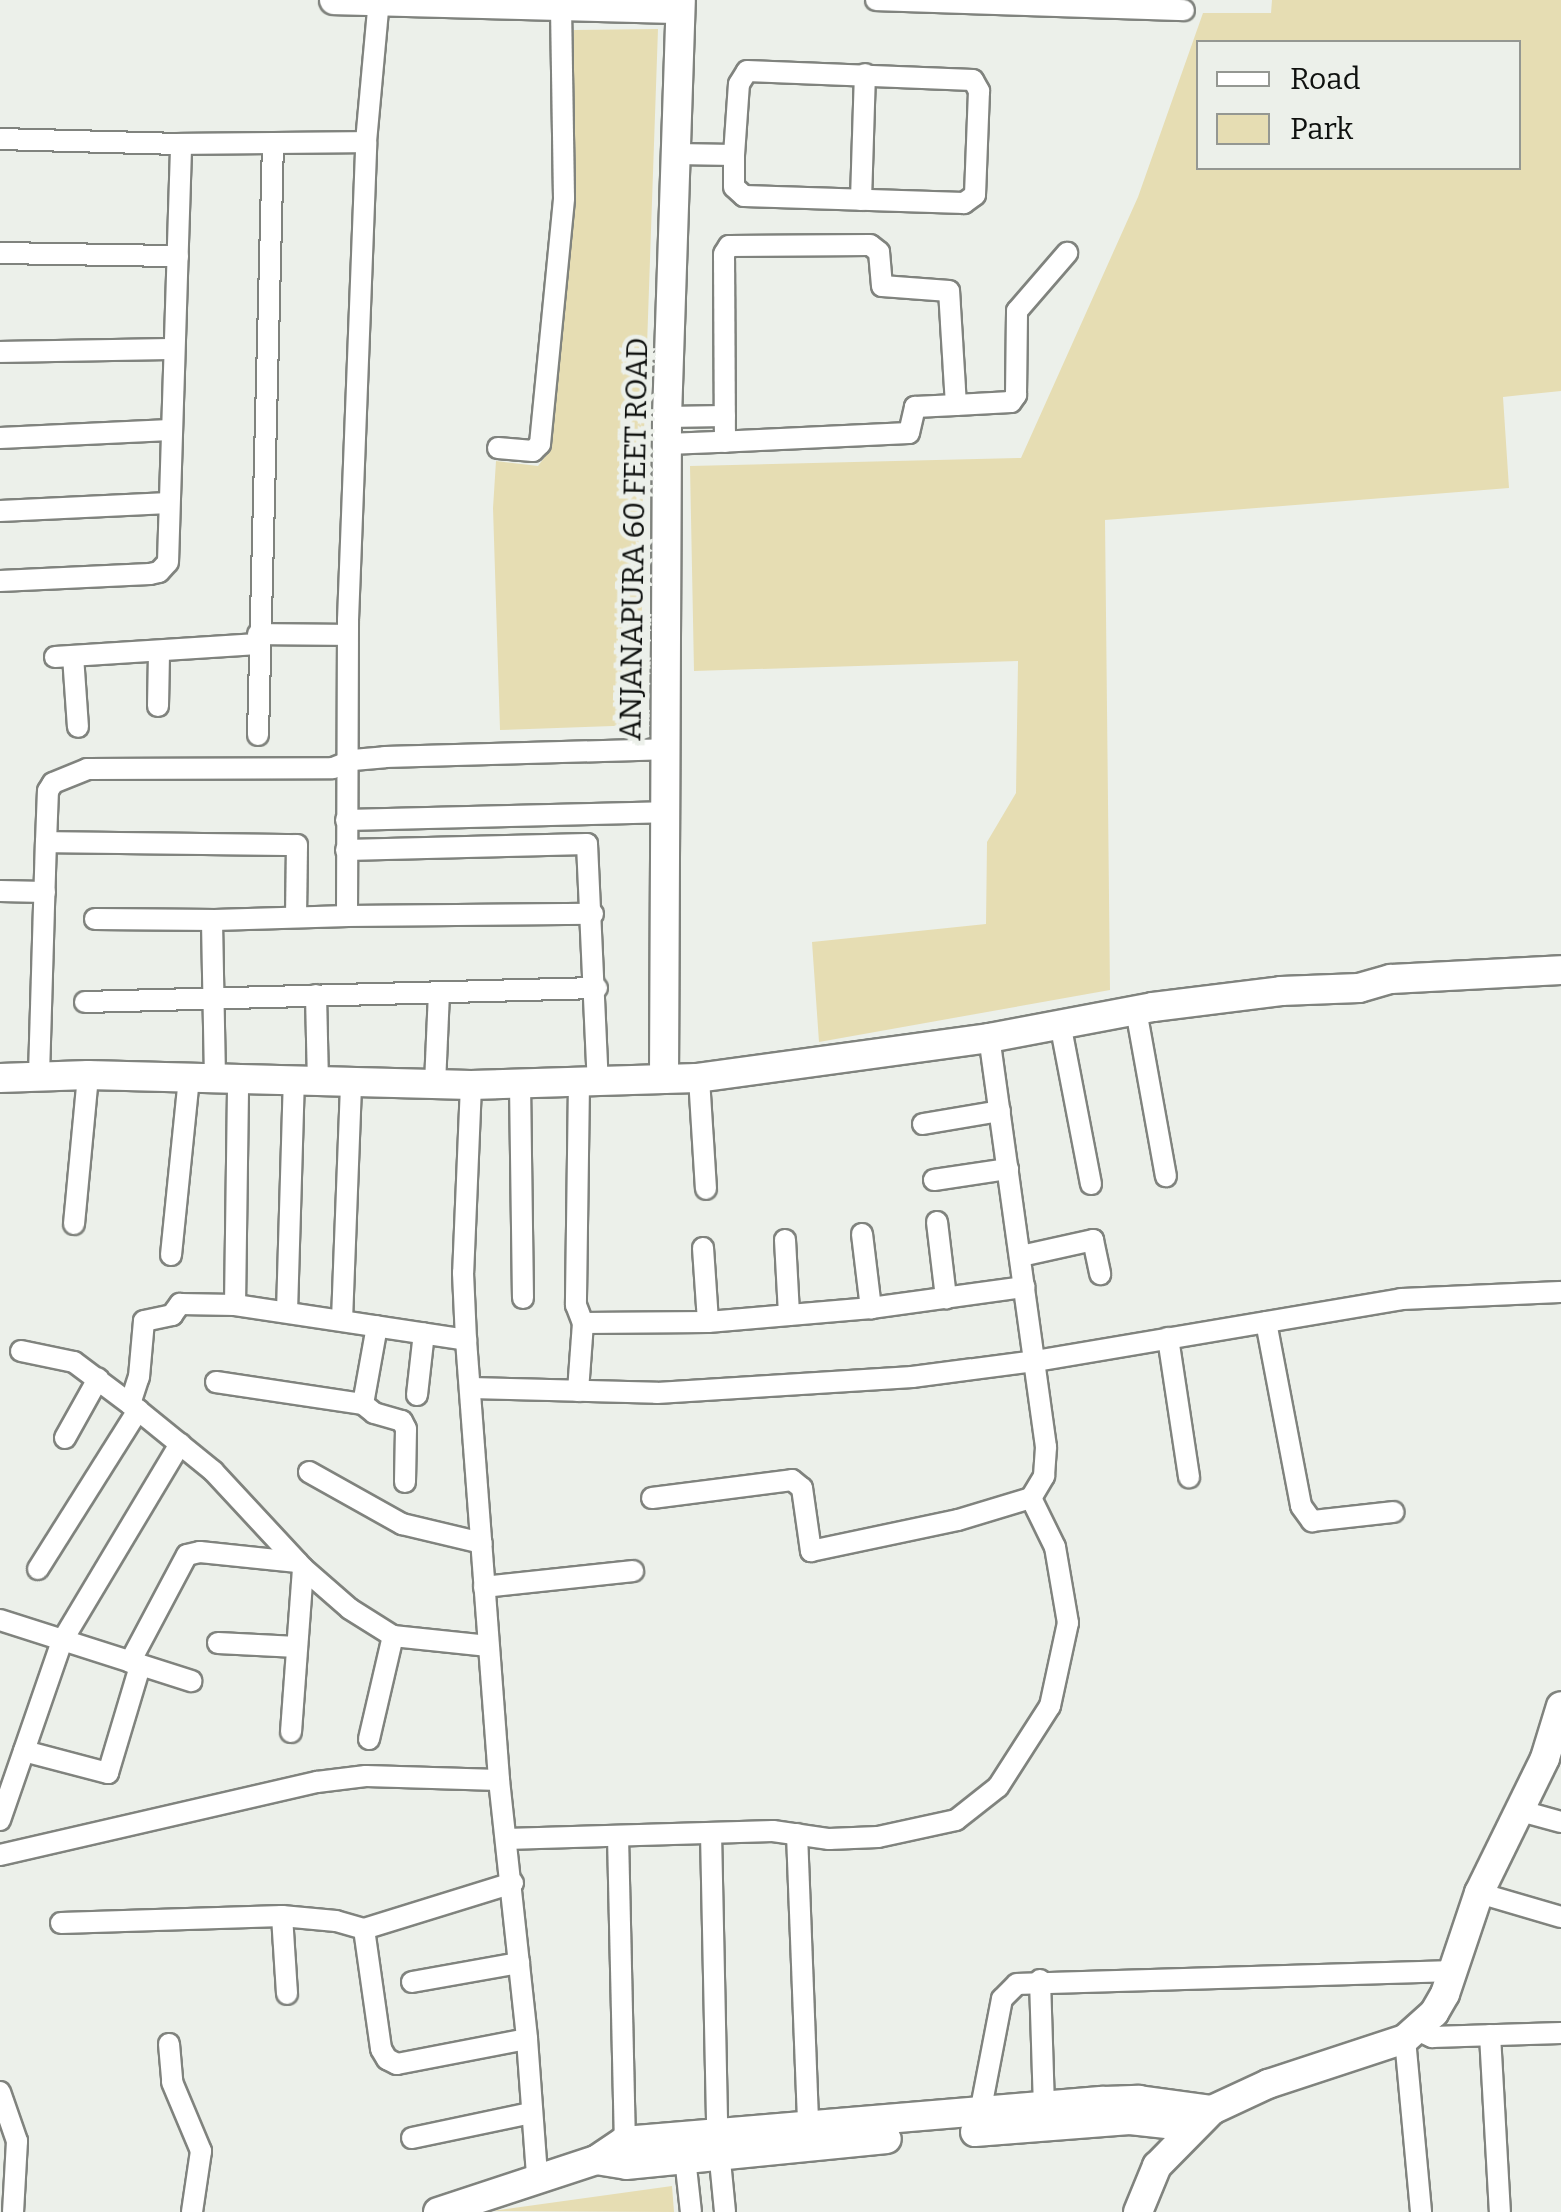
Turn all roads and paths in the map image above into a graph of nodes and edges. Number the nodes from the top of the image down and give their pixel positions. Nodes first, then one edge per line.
1 (334, 0) edge
2 (379, 0) edge
3 (876, 0) edge
4 (550, 2) edge
5 (680, 4) edge
6 (1184, 10) dead end
7 (865, 74) junction
8 (0, 139) edge
9 (366, 142) junction
10 (274, 143) junction
11 (181, 144) junction
12 (676, 154) junction
13 (734, 155) junction
14 (861, 200) junction
15 (1067, 252) dead end
16 (0, 253) edge
17 (178, 256) junction
18 (174, 349) junction
19 (0, 352) edge
20 (956, 405) junction
21 (725, 416) junction
22 (170, 430) junction
23 (667, 430) junction
24 (0, 438) edge
25 (725, 442) junction
26 (498, 448) dead end
27 (169, 502) junction
28 (0, 512) edge
29 (0, 581) edge
30 (347, 635) junction
31 (258, 639) junction
32 (159, 653) junction
33 (158, 706) dead end
34 (78, 727) dead end
35 (258, 735) dead end
36 (664, 749) junction
37 (344, 764) junction
38 (662, 812) junction
39 (346, 820) junction
40 (46, 842) junction
41 (346, 850) junction
42 (0, 892) edge
43 (45, 892) junction
44 (593, 914) junction
45 (347, 916) junction
46 (296, 917) junction
47 (95, 919) dead end
48 (216, 920) junction
49 (1561, 970) edge
50 (1561, 984) edge
51 (596, 988) junction
52 (1359, 988) junction
53 (440, 993) junction
54 (316, 995) junction
55 (214, 997) junction
56 (85, 1002) dead end
57 (1136, 1010) junction
58 (1060, 1023) junction
59 (989, 1038) junction
60 (39, 1075) junction
61 (88, 1076) junction
62 (0, 1078) edge
63 (214, 1078) junction
64 (699, 1078) junction
65 (664, 1079) junction
66 (306, 1080) junction
67 (352, 1082) junction
68 (589, 1083) junction
69 (435, 1084) junction
70 (520, 1084) junction
71 (471, 1085) junction
72 (1000, 1111) junction
73 (923, 1124) dead end
74 (1008, 1169) junction
75 (1166, 1176) dead end
76 (934, 1180) dead end
77 (1091, 1184) dead end
78 (706, 1189) dead end
79 (937, 1222) dead end
80 (74, 1224) dead end
81 (862, 1234) dead end
82 (785, 1240) dead end
83 (704, 1248) dead end
84 (171, 1255) dead end
85 (1021, 1256) junction
86 (1100, 1274) dead end
87 (1025, 1287) junction
88 (1561, 1292) edge
89 (523, 1298) dead end
90 (946, 1298) junction
91 (235, 1305) junction
92 (871, 1308) junction
93 (288, 1312) junction
94 (788, 1315) junction
95 (342, 1320) junction
96 (708, 1322) junction
97 (1266, 1322) junction
98 (584, 1323) junction
99 (377, 1326) junction
100 (424, 1333) junction
101 (1168, 1338) junction
102 (466, 1340) junction
103 (21, 1352) dead end
104 (1036, 1361) junction
105 (98, 1379) junction
106 (216, 1382) dead end
107 (471, 1388) junction
108 (578, 1391) junction
109 (418, 1395) dead end
110 (363, 1404) junction
111 (134, 1407) junction
112 (65, 1438) dead end
113 (180, 1444) junction
114 (309, 1472) dead end
115 (1189, 1477) dead end
116 (406, 1482) dead end
117 (652, 1498) dead end
118 (1032, 1498) junction
119 (1394, 1512) dead end
120 (482, 1543) junction
121 (300, 1565) junction
122 (38, 1569) dead end
123 (633, 1571) dead end
124 (484, 1587) junction
125 (0, 1620) edge
126 (393, 1636) junction
127 (62, 1641) junction
128 (218, 1643) dead end
129 (488, 1646) junction
130 (297, 1647) junction
131 (135, 1664) junction
132 (191, 1681) dead end
133 (1561, 1706) edge
134 (291, 1732) dead end
135 (368, 1739) dead end
136 (24, 1751) junction
137 (500, 1780) junction
138 (1520, 1811) junction
139 (0, 1820) edge
140 (1561, 1822) edge
141 (711, 1833) junction
142 (797, 1834) junction
143 (618, 1836) junction
144 (506, 1839) junction
145 (0, 1855) edge
146 (512, 1884) junction
147 (1479, 1893) junction
148 (282, 1916) junction
149 (1561, 1917) edge
150 (61, 1923) dead end
151 (364, 1929) junction
152 (519, 1963) junction
153 (1453, 1971) junction
154 (1040, 1980) junction
155 (412, 1982) dead end
156 (287, 1994) dead end
157 (1561, 2033) edge
158 (1411, 2035) junction
159 (1490, 2036) junction
160 (528, 2039) junction
161 (169, 2044) dead end
162 (0, 2092) edge
163 (1044, 2106) junction
164 (531, 2112) junction
165 (980, 2113) junction
166 (1202, 2118) junction
167 (808, 2125) junction
168 (412, 2138) dead end
169 (718, 2142) junction
170 (684, 2145) junction
171 (625, 2153) junction
172 (536, 2176) junction
173 (473, 2206) edge
174 (14, 2212) edge
175 (192, 2212) edge
176 (438, 2212) edge
177 (691, 2212) edge
178 (725, 2212) edge
179 (1138, 2212) edge
180 (1422, 2212) edge
181 (1500, 2212) edge

1 - 2 street
2 - 4 street
2 - 9 street
3 - 6 street
4 - 5 street
4 - 26 street
5 - 12 street, ANJANAPURA 60 FEET ROAD
7 - 13 street
7 - 14 street
7 - 14 street
8 - 11 street
9 - 10 street
9 - 30 street
10 - 11 street
10 - 31 street
11 - 17 street
12 - 13 street
12 - 23 street, ANJANAPURA 60 FEET ROAD
13 - 14 street
15 - 20 street
16 - 17 street
17 - 18 street
18 - 19 street
18 - 22 street
20 - 21 street
20 - 25 street
21 - 23 street
21 - 25 street
22 - 24 street
22 - 27 street
23 - 25 street
23 - 36 street, ANJANAPURA 60 FEET ROAD
27 - 28 street
27 - 29 street
30 - 31 street
30 - 37 street
31 - 32 street
31 - 35 street
32 - 33 street
32 - 34 street
36 - 37 street
36 - 38 street, ANJANAPURA 60 FEET ROAD
37 - 39 street
37 - 40 street
38 - 39 street
38 - 65 street, ANJANAPURA 60 FEET ROAD
39 - 41 street
40 - 43 street
40 - 46 street
41 - 44 street
41 - 45 street
42 - 43 street
43 - 60 street
44 - 45 street
44 - 51 street
45 - 46 street
46 - 48 street
47 - 48 street
48 - 55 street
49 - 52 street
50 - 52 street
51 - 53 street
51 - 68 street
52 - 57 street
53 - 54 street
53 - 69 street
54 - 55 street
54 - 66 street
55 - 56 street
55 - 63 street
57 - 58 street
57 - 75 street
58 - 59 street
58 - 77 street
59 - 64 street
59 - 72 street
60 - 61 street
60 - 62 street
61 - 63 street
61 - 80 street
63 - 66 street
63 - 84 street
63 - 91 street
64 - 65 street
64 - 78 street
65 - 68 street
66 - 67 street
66 - 93 street
67 - 69 street
67 - 95 street
68 - 70 street
68 - 98 street
69 - 71 street
70 - 71 street
70 - 89 street
71 - 102 street
72 - 73 street
72 - 74 street
74 - 76 street
74 - 85 street
79 - 90 street
81 - 92 street
82 - 94 street
83 - 96 street
85 - 86 street
85 - 87 street
87 - 90 street
87 - 104 street
88 - 97 street
90 - 92 street
91 - 93 street
91 - 111 street
92 - 94 street
93 - 95 street
94 - 96 street
95 - 99 street
96 - 98 street
97 - 101 street
97 - 119 street
98 - 108 street
99 - 100 street
99 - 110 street
100 - 102 street
100 - 109 street
101 - 104 street
101 - 115 street
102 - 107 street
103 - 105 street
104 - 108 street
104 - 118 street
105 - 111 street
105 - 112 street
106 - 110 street
107 - 108 street
107 - 120 street
110 - 116 street
111 - 113 street
111 - 122 street
113 - 121 street
113 - 127 street
114 - 120 street
117 - 118 street
118 - 142 street
120 - 124 street
121 - 126 street
121 - 130 street
121 - 131 street
123 - 124 street
124 - 129 street
125 - 127 street
126 - 129 street
126 - 135 street
127 - 131 street
127 - 136 street
128 - 130 street
129 - 137 street
130 - 134 street
131 - 132 street
131 - 136 street
133 - 138 street
136 - 139 street
137 - 144 street
137 - 145 street
138 - 140 street
138 - 147 street
141 - 142 street
141 - 143 street
141 - 169 street
142 - 167 street
143 - 144 street
143 - 171 street
144 - 146 street
146 - 151 street
146 - 152 street
147 - 149 street
147 - 153 street
148 - 150 street
148 - 151 street
148 - 156 street
151 - 160 street
152 - 155 street
152 - 160 street
153 - 154 street
153 - 158 street
154 - 163 street
154 - 165 street
157 - 159 street
158 - 159 street
158 - 166 street
158 - 180 street
159 - 181 street
160 - 164 street
161 - 175 street
162 - 174 street
163 - 165 street
163 - 166 street
164 - 168 street
164 - 172 street
165 - 167 street
166 - 169 street
166 - 179 street
167 - 169 street
169 - 170 street
169 - 178 street
170 - 171 street
170 - 177 street
171 - 172 street
172 - 173 street
173 - 176 street

